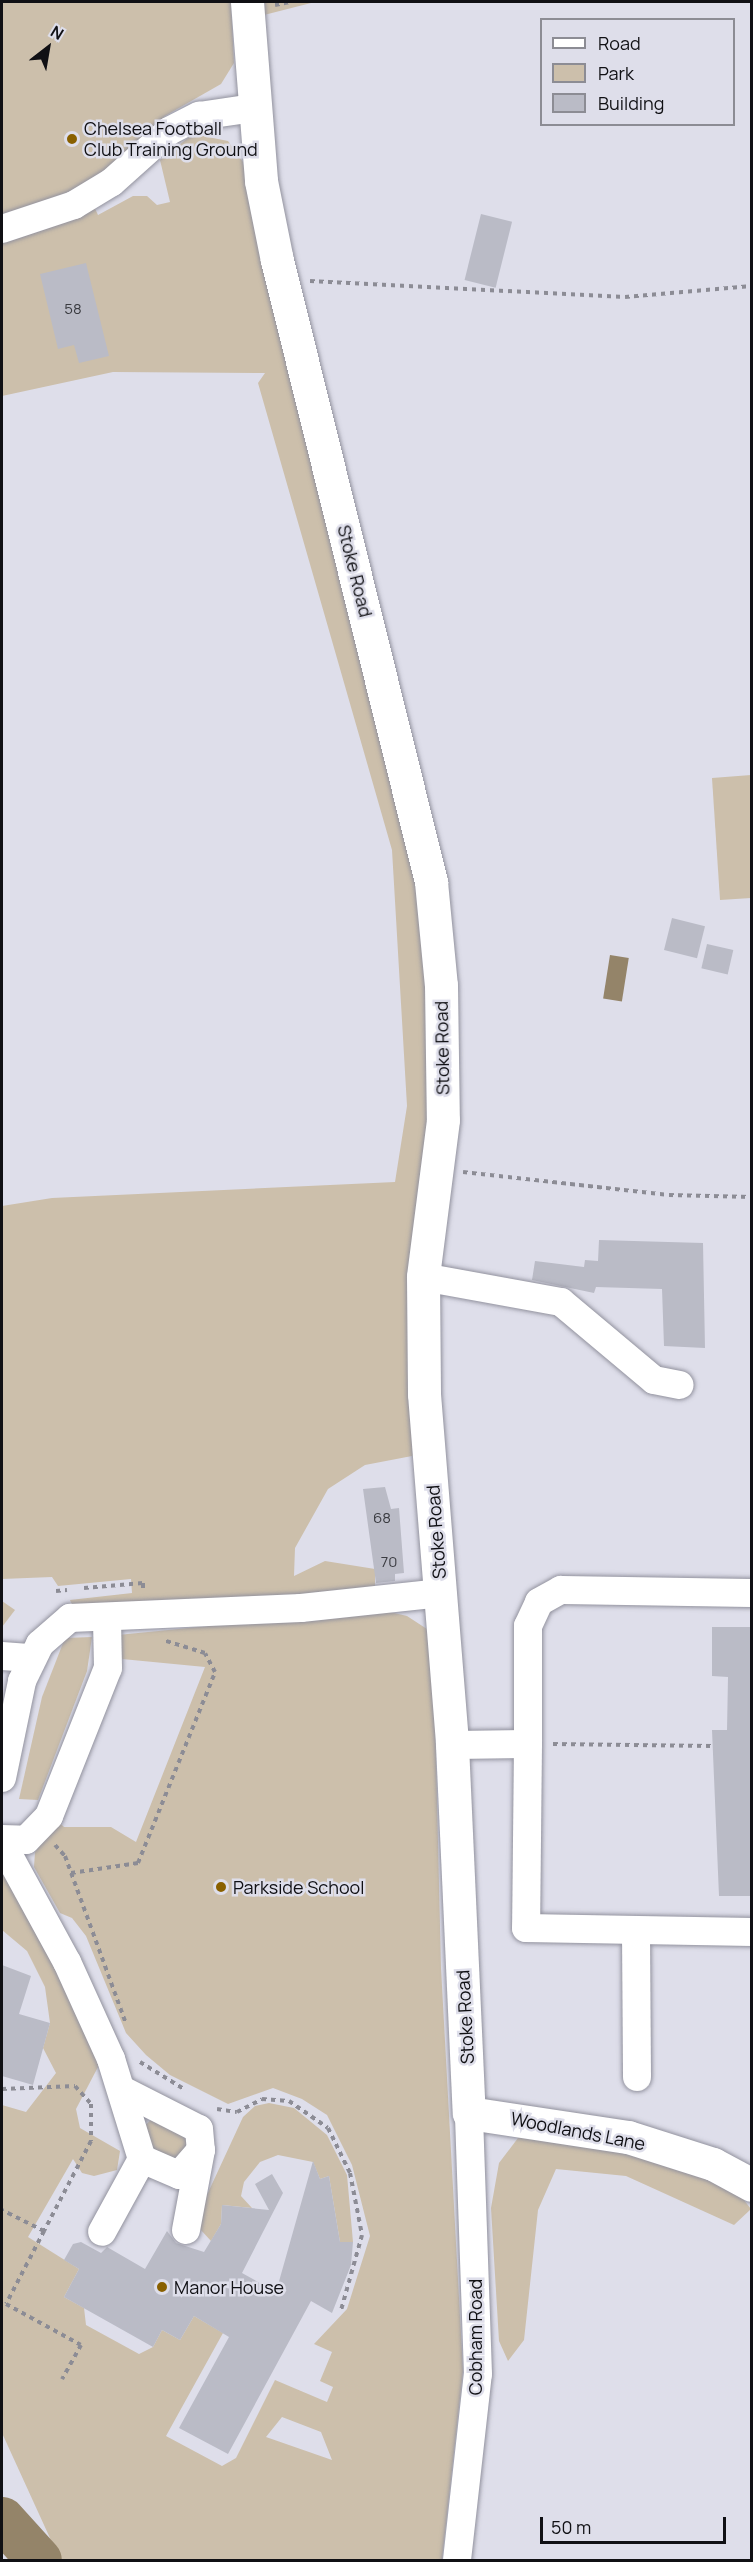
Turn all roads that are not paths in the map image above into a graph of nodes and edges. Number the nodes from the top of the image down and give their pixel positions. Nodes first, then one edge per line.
1 (247, 2) edge
2 (254, 108) junction
3 (2, 229) edge
4 (423, 1277) junction
5 (680, 1385) dead end
6 (441, 1593) junction
7 (752, 1593) edge
8 (107, 1618) junction
9 (2, 1656) edge
10 (33, 1658) junction
11 (528, 1744) junction
12 (452, 1745) junction
13 (2, 1778) edge
14 (2, 1841) edge
15 (636, 1932) junction
16 (752, 1932) edge
17 (637, 2077) dead end
18 (122, 2090) junction
19 (469, 2113) junction
20 (201, 2150) junction
21 (142, 2159) junction
22 (752, 2185) edge
23 (186, 2230) dead end
24 (102, 2232) dead end
25 (457, 2560) edge

1 - 2 main road, Stoke Road
2 - 3 street
2 - 4 main road, Stoke Road
4 - 5 street
4 - 6 main road, Stoke Road
6 - 8 street
6 - 12 main road, Stoke Road
7 - 11 street
8 - 10 street
8 - 14 street
9 - 10 street
10 - 13 street
11 - 12 street
11 - 15 street
12 - 19 main road, Stoke Road
14 - 18 street
15 - 16 street
15 - 17 street
18 - 20 street
18 - 21 street
19 - 22 main road, Woodlands Lane
19 - 25 street, Cobham Road
20 - 21 street
20 - 23 street
21 - 24 street

